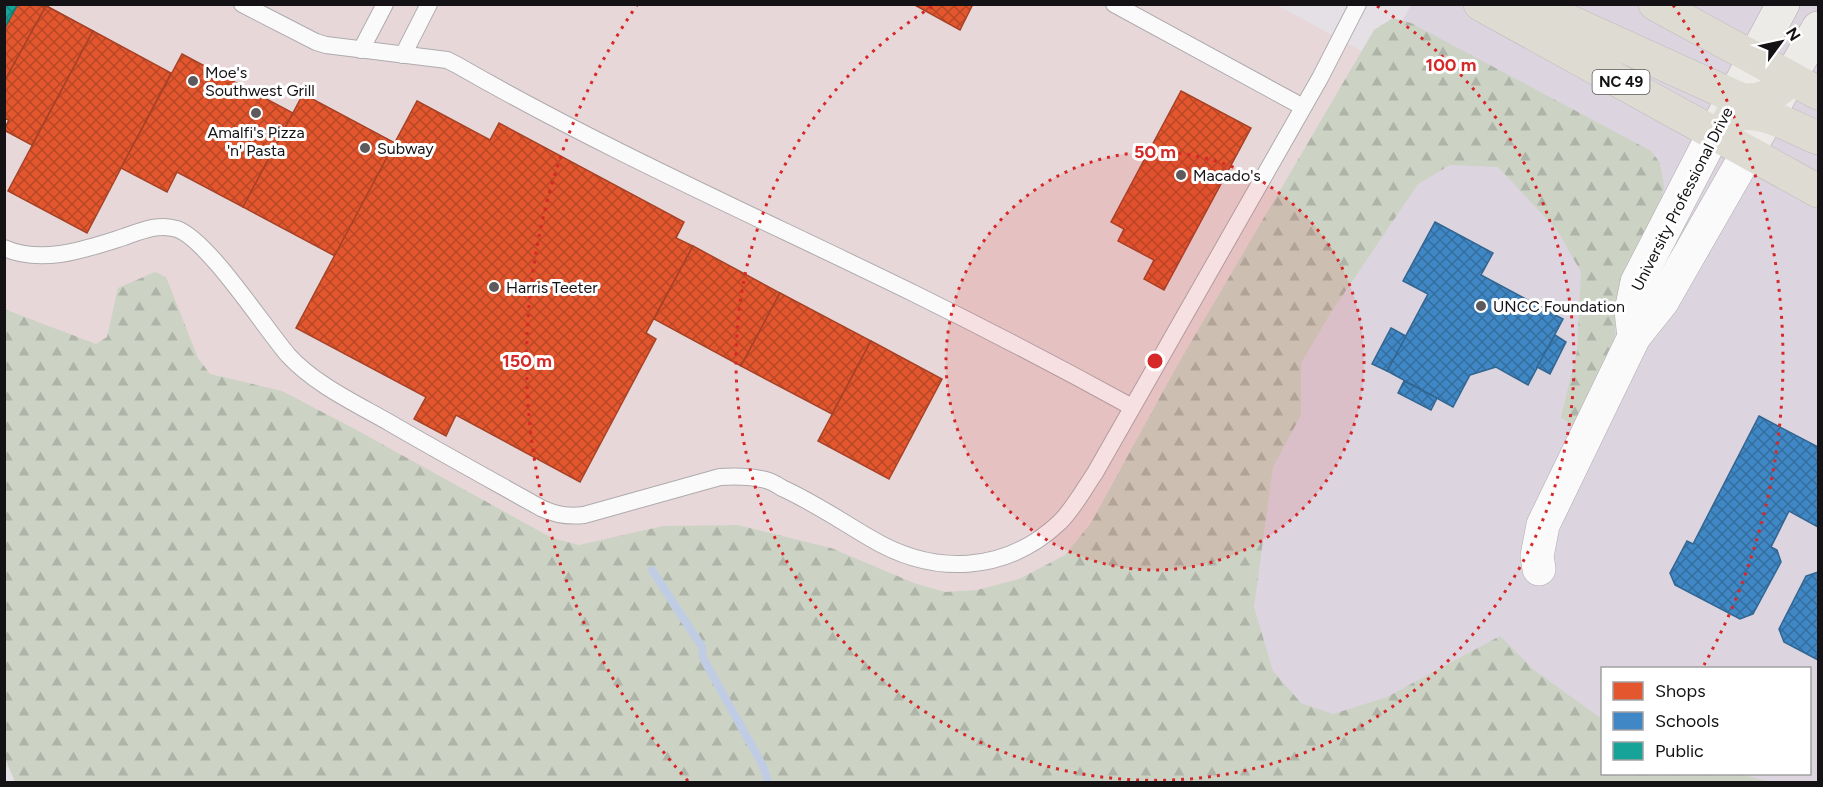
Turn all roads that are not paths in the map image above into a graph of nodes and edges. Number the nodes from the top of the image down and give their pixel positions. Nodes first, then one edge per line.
1 (242, 4) edge
2 (385, 4) edge
3 (429, 4) edge
4 (1114, 4) edge
5 (1358, 4) edge
6 (1480, 4) edge
7 (1531, 4) edge
8 (1656, 4) edge
9 (1704, 4) edge
10 (1783, 4) edge
11 (1818, 28) edge
12 (361, 50) junction
13 (403, 55) junction
14 (1754, 58) junction
15 (1805, 85) edge
16 (1733, 97) junction
17 (1303, 107) junction
18 (1768, 117) junction
19 (1714, 133) junction
20 (1818, 138) edge
21 (1748, 152) junction
22 (1818, 191) edge
23 (4, 248) edge
24 (1634, 337) junction
25 (1132, 407) junction
26 (1539, 569) dead end

1 - 12 lane
2 - 12 lane
3 - 13 lane
4 - 17 lane
5 - 17 lane
6 - 19 main road, NC 49
7 - 16 main road
8 - 9 main road
8 - 14 main road
10 - 14 street, University Professional Drive
11 - 15 street, University Professional Drive
12 - 13 lane
13 - 25 lane
14 - 15 main road
14 - 16 street, University Professional Drive
15 - 16 main road
15 - 18 street, University Professional Drive
16 - 19 street, University Professional Drive
17 - 25 lane
18 - 19 main road
18 - 20 main road
18 - 21 street, University Professional Drive
19 - 21 main road, NC 49
19 - 24 street, University Professional Drive
21 - 22 main road, NC 49
21 - 24 street, University Professional Drive
23 - 25 lane
24 - 26 street, University Professional Drive

